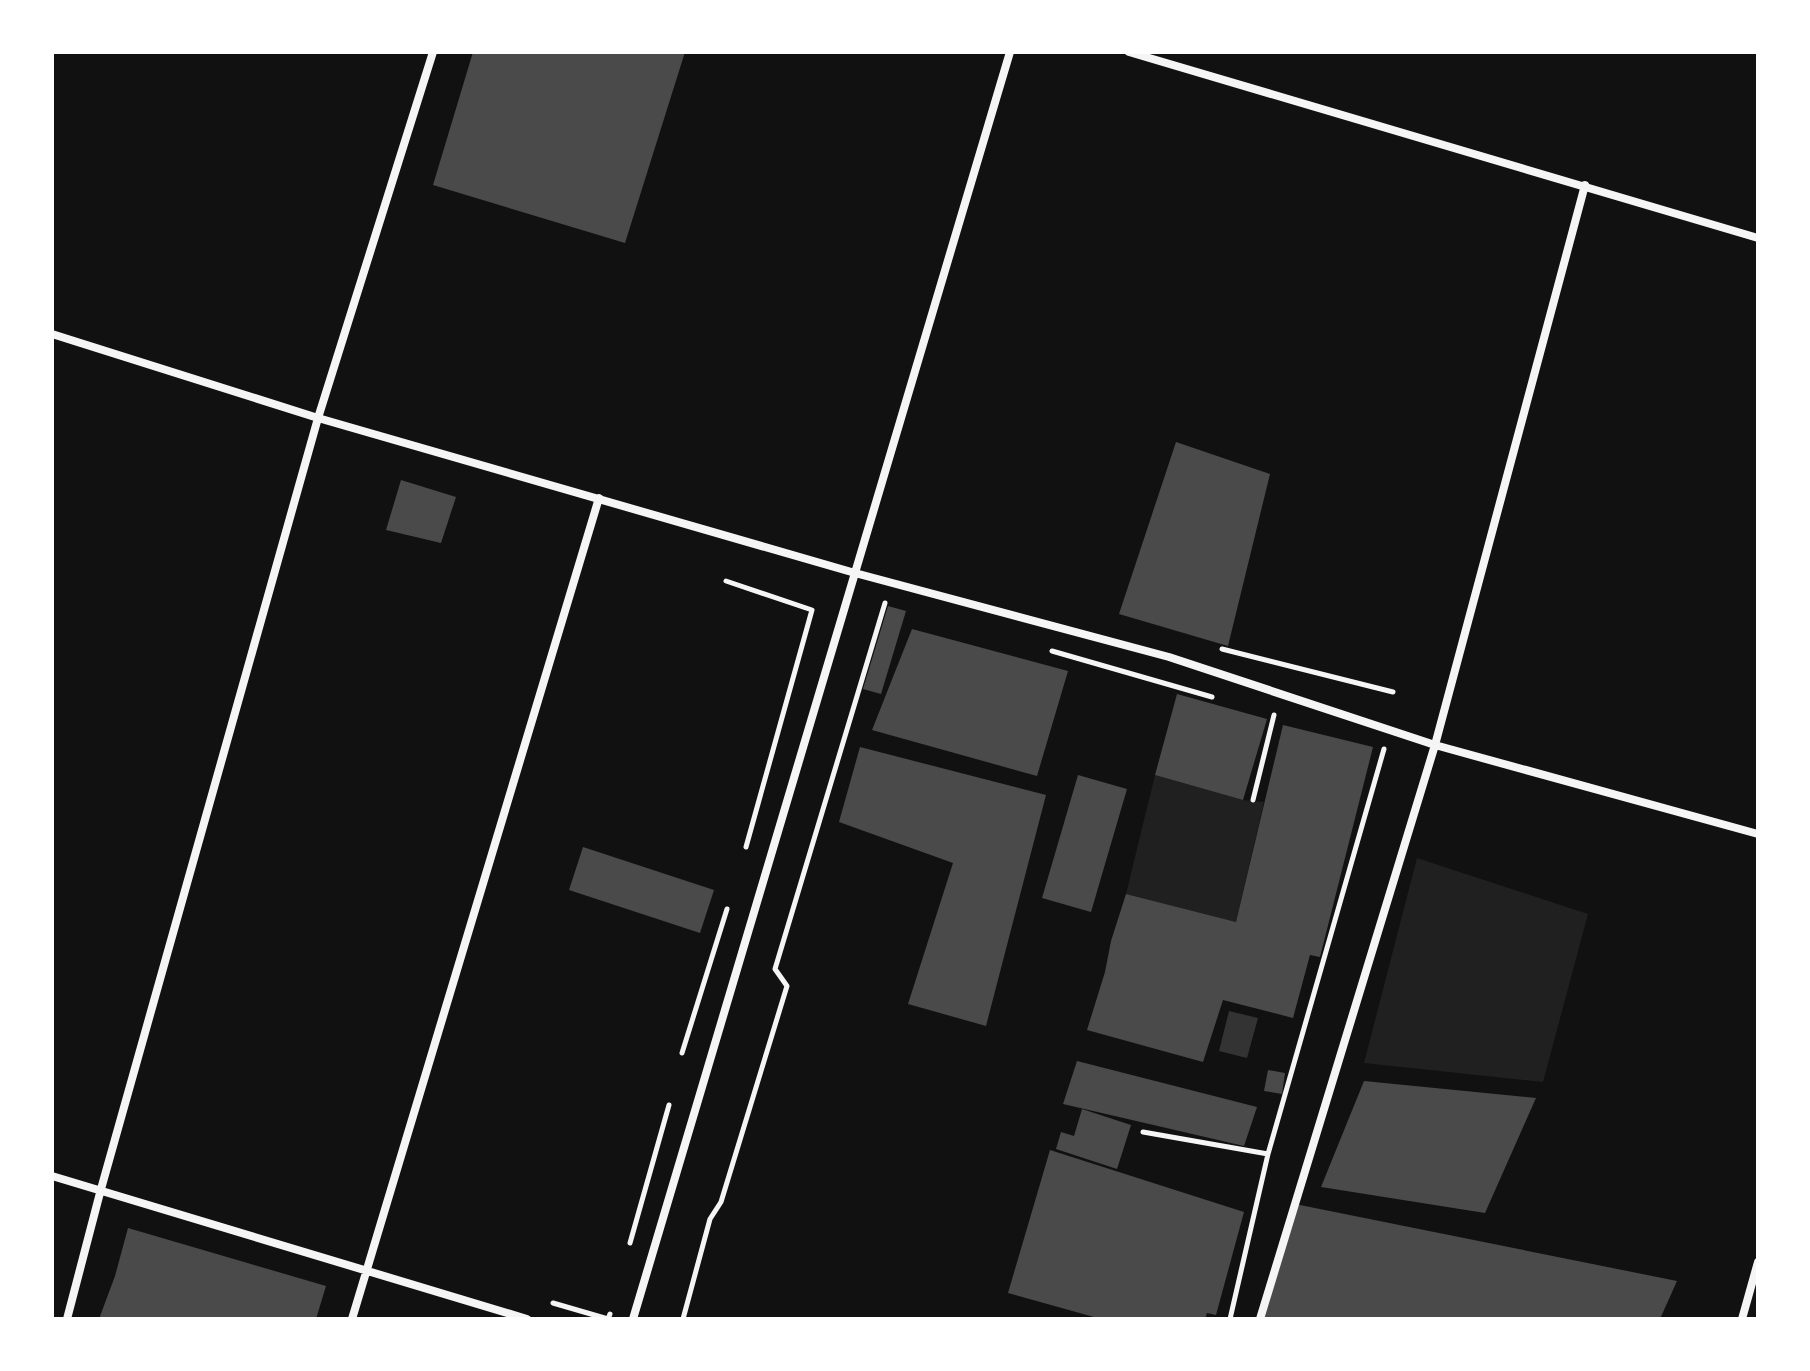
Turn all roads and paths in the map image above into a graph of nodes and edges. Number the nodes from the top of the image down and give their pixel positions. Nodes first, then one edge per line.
1 (433, 52) edge
2 (1010, 52) edge
3 (1129, 52) edge
4 (1585, 185) junction
5 (1758, 238) edge
6 (52, 334) edge
7 (318, 418) junction
8 (599, 498) junction
9 (855, 573) junction
10 (726, 581) dead end
11 (900, 607) dead end
12 (1037, 647) dead end
13 (1219, 699) dead end
14 (1261, 711) dead end
15 (1274, 715) junction
16 (1288, 719) dead end
17 (1371, 743) dead end
18 (1435, 745) junction
19 (1253, 800) dead end
20 (1758, 834) edge
21 (746, 847) dead end
22 (727, 909) dead end
23 (682, 1053) dead end
24 (669, 1105) dead end
25 (1143, 1132) dead end
26 (1268, 1154) junction
27 (52, 1176) edge
28 (101, 1189) junction
29 (626, 1258) dead end
30 (1758, 1262) edge
31 (367, 1270) junction
32 (553, 1303) dead end
33 (613, 1303) dead end
34 (67, 1319) edge
35 (352, 1319) edge
36 (527, 1319) edge
37 (633, 1319) edge
38 (683, 1319) edge
39 (1230, 1319) edge
40 (1260, 1319) edge
41 (1742, 1319) edge

1 - 7 street
2 - 9 street
3 - 4 street
4 - 5 street
4 - 18 street
6 - 7 street
7 - 8 street
7 - 28 street
8 - 9 street
8 - 31 street
9 - 18 street
9 - 37 street
10 - 21 path
11 - 38 path
12 - 13 path
14 - 15 path
15 - 16 path
15 - 19 path
17 - 26 path
18 - 20 street
18 - 40 street
22 - 23 path
24 - 29 path
25 - 26 path
26 - 39 path
27 - 28 street
28 - 31 street
28 - 34 street
30 - 41 street
31 - 35 street
31 - 36 street
32 - 33 path

